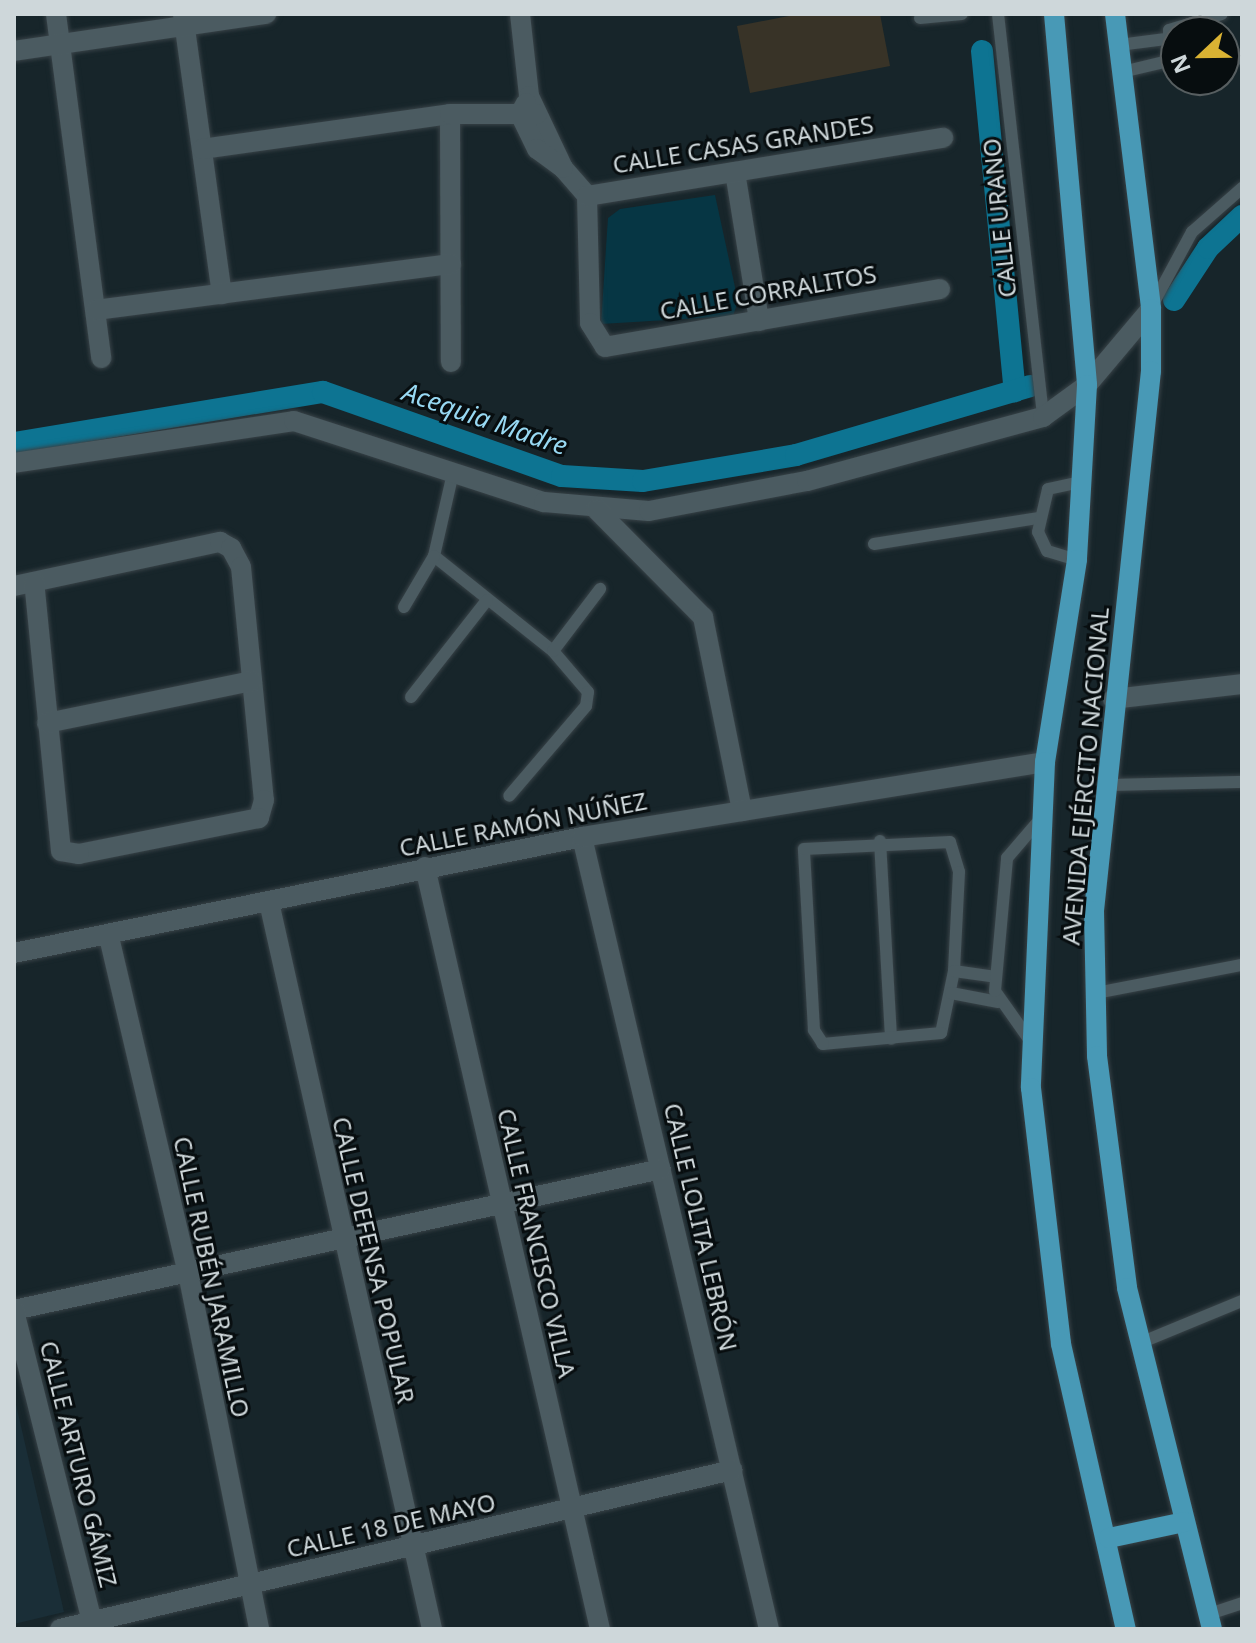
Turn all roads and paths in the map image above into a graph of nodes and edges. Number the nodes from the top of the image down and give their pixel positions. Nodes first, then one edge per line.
1 (56, 14) edge
2 (266, 14) edge
3 (520, 14) edge
4 (962, 14) edge
5 (998, 14) edge
6 (1054, 14) edge
7 (1115, 14) edge
8 (920, 18) dead end
9 (184, 20) edge
10 (1160, 40) edge
11 (60, 44) junction
12 (1119, 45) junction
13 (14, 51) edge
14 (1160, 66) edge
15 (1122, 72) junction
16 (529, 108) junction
17 (450, 114) junction
18 (943, 138) dead end
19 (202, 149) junction
20 (735, 172) junction
21 (1242, 188) edge
22 (587, 196) junction
23 (451, 264) junction
24 (940, 289) dead end
25 (222, 294) junction
26 (1151, 309) junction
27 (96, 310) junction
28 (759, 321) junction
29 (101, 358) dead end
30 (451, 362) dead end
31 (1087, 385) junction
32 (1043, 417) junction
33 (14, 463) edge
34 (453, 473) junction
35 (1081, 482) junction
36 (597, 510) junction
37 (1039, 518) junction
38 (874, 544) dead end
39 (434, 556) junction
40 (1077, 560) junction
41 (24, 584) edge
42 (600, 589) dead end
43 (487, 600) junction
44 (404, 607) dead end
45 (553, 651) junction
46 (252, 681) junction
47 (1242, 684) edge
48 (411, 697) dead end
49 (1113, 699) junction
50 (47, 723) junction
51 (1045, 762) junction
52 (1242, 782) edge
53 (1105, 785) junction
54 (509, 796) dead end
55 (742, 811) junction
56 (1043, 816) junction
57 (582, 837) junction
58 (880, 841) junction
59 (425, 867) junction
60 (269, 902) junction
61 (109, 937) junction
62 (14, 953) edge
63 (1242, 965) edge
64 (954, 971) junction
65 (996, 977) junction
66 (951, 993) junction
67 (1096, 993) junction
68 (998, 1002) junction
69 (891, 1039) junction
70 (1031, 1042) junction
71 (661, 1169) junction
72 (503, 1209) junction
73 (342, 1242) junction
74 (188, 1273) junction
75 (1242, 1301) edge
76 (14, 1310) edge
77 (1140, 1343) junction
78 (732, 1470) junction
79 (571, 1511) junction
80 (1184, 1522) junction
81 (1109, 1538) junction
82 (412, 1548) junction
83 (249, 1584) junction
84 (1242, 1603) edge
85 (1211, 1622) edge
86 (93, 1626) edge
87 (60, 1629) edge
88 (259, 1629) edge
89 (432, 1629) edge
90 (600, 1629) edge
91 (769, 1629) edge
92 (1126, 1629) edge

1 - 11 street
2 - 9 street
3 - 16 street, CALLE CASAS GRANDES
4 - 8 lane
5 - 32 lane, CALLE URANO
6 - 31 main road, AVENIDA EJÉRCITO NACIONAL
7 - 12 main road, AVENIDA EJÉRCITO NACIONAL
9 - 11 street
9 - 19 street
10 - 12 lane
11 - 13 street
11 - 27 street
12 - 15 main road, AVENIDA EJÉRCITO NACIONAL
14 - 15 lane
15 - 26 main road, AVENIDA EJÉRCITO NACIONAL
16 - 17 street
16 - 22 street, CALLE CASAS GRANDES
17 - 19 street
17 - 23 street
18 - 20 street, CALLE CASAS GRANDES
19 - 25 street
20 - 22 street, CALLE CASAS GRANDES
20 - 28 street
21 - 26 lane
22 - 28 street, CALLE CORRALITOS
23 - 25 street
23 - 30 street
24 - 28 street, CALLE CORRALITOS
25 - 27 street
26 - 31 street
26 - 49 main road, AVENIDA EJÉRCITO NACIONAL
27 - 29 street
31 - 32 street
31 - 35 main road, AVENIDA EJÉRCITO NACIONAL
32 - 36 street
33 - 34 street
34 - 36 street
34 - 39 lane
35 - 37 lane
35 - 40 main road, AVENIDA EJÉRCITO NACIONAL
36 - 55 street
37 - 38 lane
37 - 40 lane
39 - 43 lane
39 - 44 lane
40 - 51 main road, AVENIDA EJÉRCITO NACIONAL
41 - 46 street
41 - 50 street
42 - 45 lane
43 - 45 lane
43 - 48 lane
45 - 54 lane
46 - 50 street
46 - 50 street
47 - 49 street
49 - 53 main road, AVENIDA EJÉRCITO NACIONAL
51 - 55 street, CALLE RAMÓN NÚÑEZ
51 - 56 main road, AVENIDA EJÉRCITO NACIONAL
52 - 53 lane
53 - 67 main road, AVENIDA EJÉRCITO NACIONAL
55 - 57 street, CALLE RAMÓN NÚÑEZ
56 - 65 lane
56 - 70 main road, AVENIDA EJÉRCITO NACIONAL
57 - 59 street, CALLE RAMÓN NÚÑEZ
57 - 71 street, CALLE LOLITA LEBRÓN
58 - 64 lane
58 - 69 lane
58 - 69 lane
59 - 60 street, CALLE RAMÓN NÚÑEZ
59 - 72 street, CALLE FRANCISCO VILLA
60 - 61 street, CALLE RAMÓN NÚÑEZ
60 - 73 street, CALLE DEFENSA POPULAR
61 - 62 street, CALLE RAMÓN NÚÑEZ
61 - 74 street, CALLE RUBÉN JARAMILLO
63 - 67 lane
64 - 65 lane
64 - 66 lane
65 - 68 lane
66 - 68 lane
66 - 69 lane
67 - 77 main road, AVENIDA EJÉRCITO NACIONAL
68 - 70 lane
70 - 81 main road, AVENIDA EJÉRCITO NACIONAL
71 - 72 street
71 - 78 street, CALLE LOLITA LEBRÓN
72 - 73 street
72 - 79 street, CALLE FRANCISCO VILLA
73 - 74 street
73 - 82 street, CALLE DEFENSA POPULAR
74 - 76 street
74 - 83 street, CALLE RUBÉN JARAMILLO
75 - 77 lane
76 - 86 street, CALLE ARTURO GÁMIZ
77 - 80 main road, AVENIDA EJÉRCITO NACIONAL
78 - 79 street, CALLE 18 DE MAYO
78 - 91 street, CALLE LOLITA LEBRÓN
79 - 82 street, CALLE 18 DE MAYO
79 - 90 street, CALLE FRANCISCO VILLA
80 - 81 main road
80 - 85 main road, AVENIDA EJÉRCITO NACIONAL
81 - 92 main road, AVENIDA EJÉRCITO NACIONAL
82 - 83 street, CALLE 18 DE MAYO
82 - 89 street, CALLE DEFENSA POPULAR
83 - 86 street, CALLE 18 DE MAYO
83 - 88 street, CALLE RUBÉN JARAMILLO
84 - 85 lane
86 - 87 street, CALLE 18 DE MAYO

